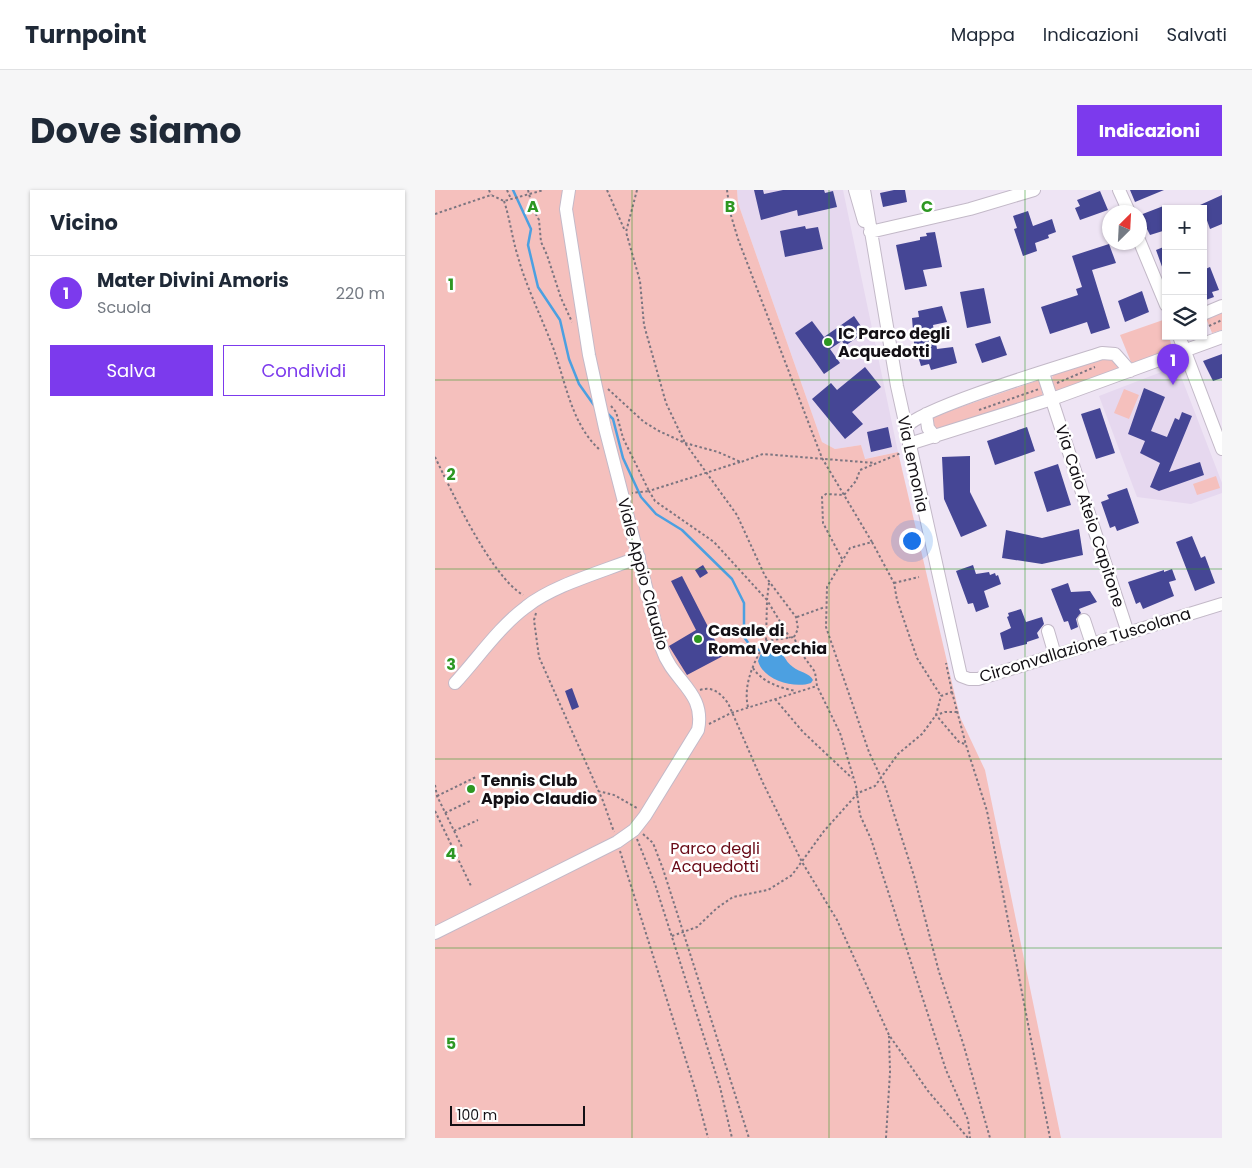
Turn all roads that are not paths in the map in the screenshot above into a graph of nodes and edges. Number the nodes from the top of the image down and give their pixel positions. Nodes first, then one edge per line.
1 (569, 190) edge
2 (855, 190) edge
3 (864, 190) edge
4 (1034, 190) edge
5 (1119, 190) edge
6 (1126, 205) edge
7 (870, 232) junction
8 (1143, 250) edge
9 (1162, 295) edge
10 (1222, 306) edge
11 (1207, 312) edge
12 (1222, 336) edge
13 (1181, 340) edge
14 (1185, 351) junction
15 (1131, 370) junction
16 (1043, 373) junction
17 (1052, 399) junction
18 (927, 414) junction
19 (909, 423) junction
20 (1219, 431) edge
21 (935, 438) junction
22 (909, 444) junction
23 (1222, 449) edge
24 (639, 557) junction
25 (1222, 604) edge
26 (1085, 620) dead end
27 (1048, 631) dead end
28 (1128, 633) junction
29 (1093, 644) junction
30 (1055, 655) junction
31 (956, 664) joint
32 (455, 683) dead end
33 (435, 933) edge

1 - 24 street, Viale Appio Claudio
2 - 7 street, Via Lemonia
3 - 7 street, Via Lemonia
4 - 7 street
5 - 6 street
7 - 19 street, Via Lemonia
8 - 9 street
10 - 11 street
12 - 14 street
13 - 14 street
14 - 15 street
14 - 20 street
15 - 16 street
15 - 17 street
16 - 17 street, Via Caio Ateio Capitone
16 - 18 street
17 - 21 street
17 - 28 street, Via Caio Ateio Capitone
18 - 19 street
18 - 21 street
19 - 22 street, Via Lemonia
20 - 23 street
21 - 22 street
22 - 31 street, Via Lemonia
24 - 32 street
24 - 33 street, Viale Appio Claudio
25 - 28 street, Circonvallazione Tuscolana
26 - 29 street
27 - 30 street
28 - 29 street, Circonvallazione Tuscolana
29 - 30 street, Circonvallazione Tuscolana
30 - 31 street, Circonvallazione Tuscolana

